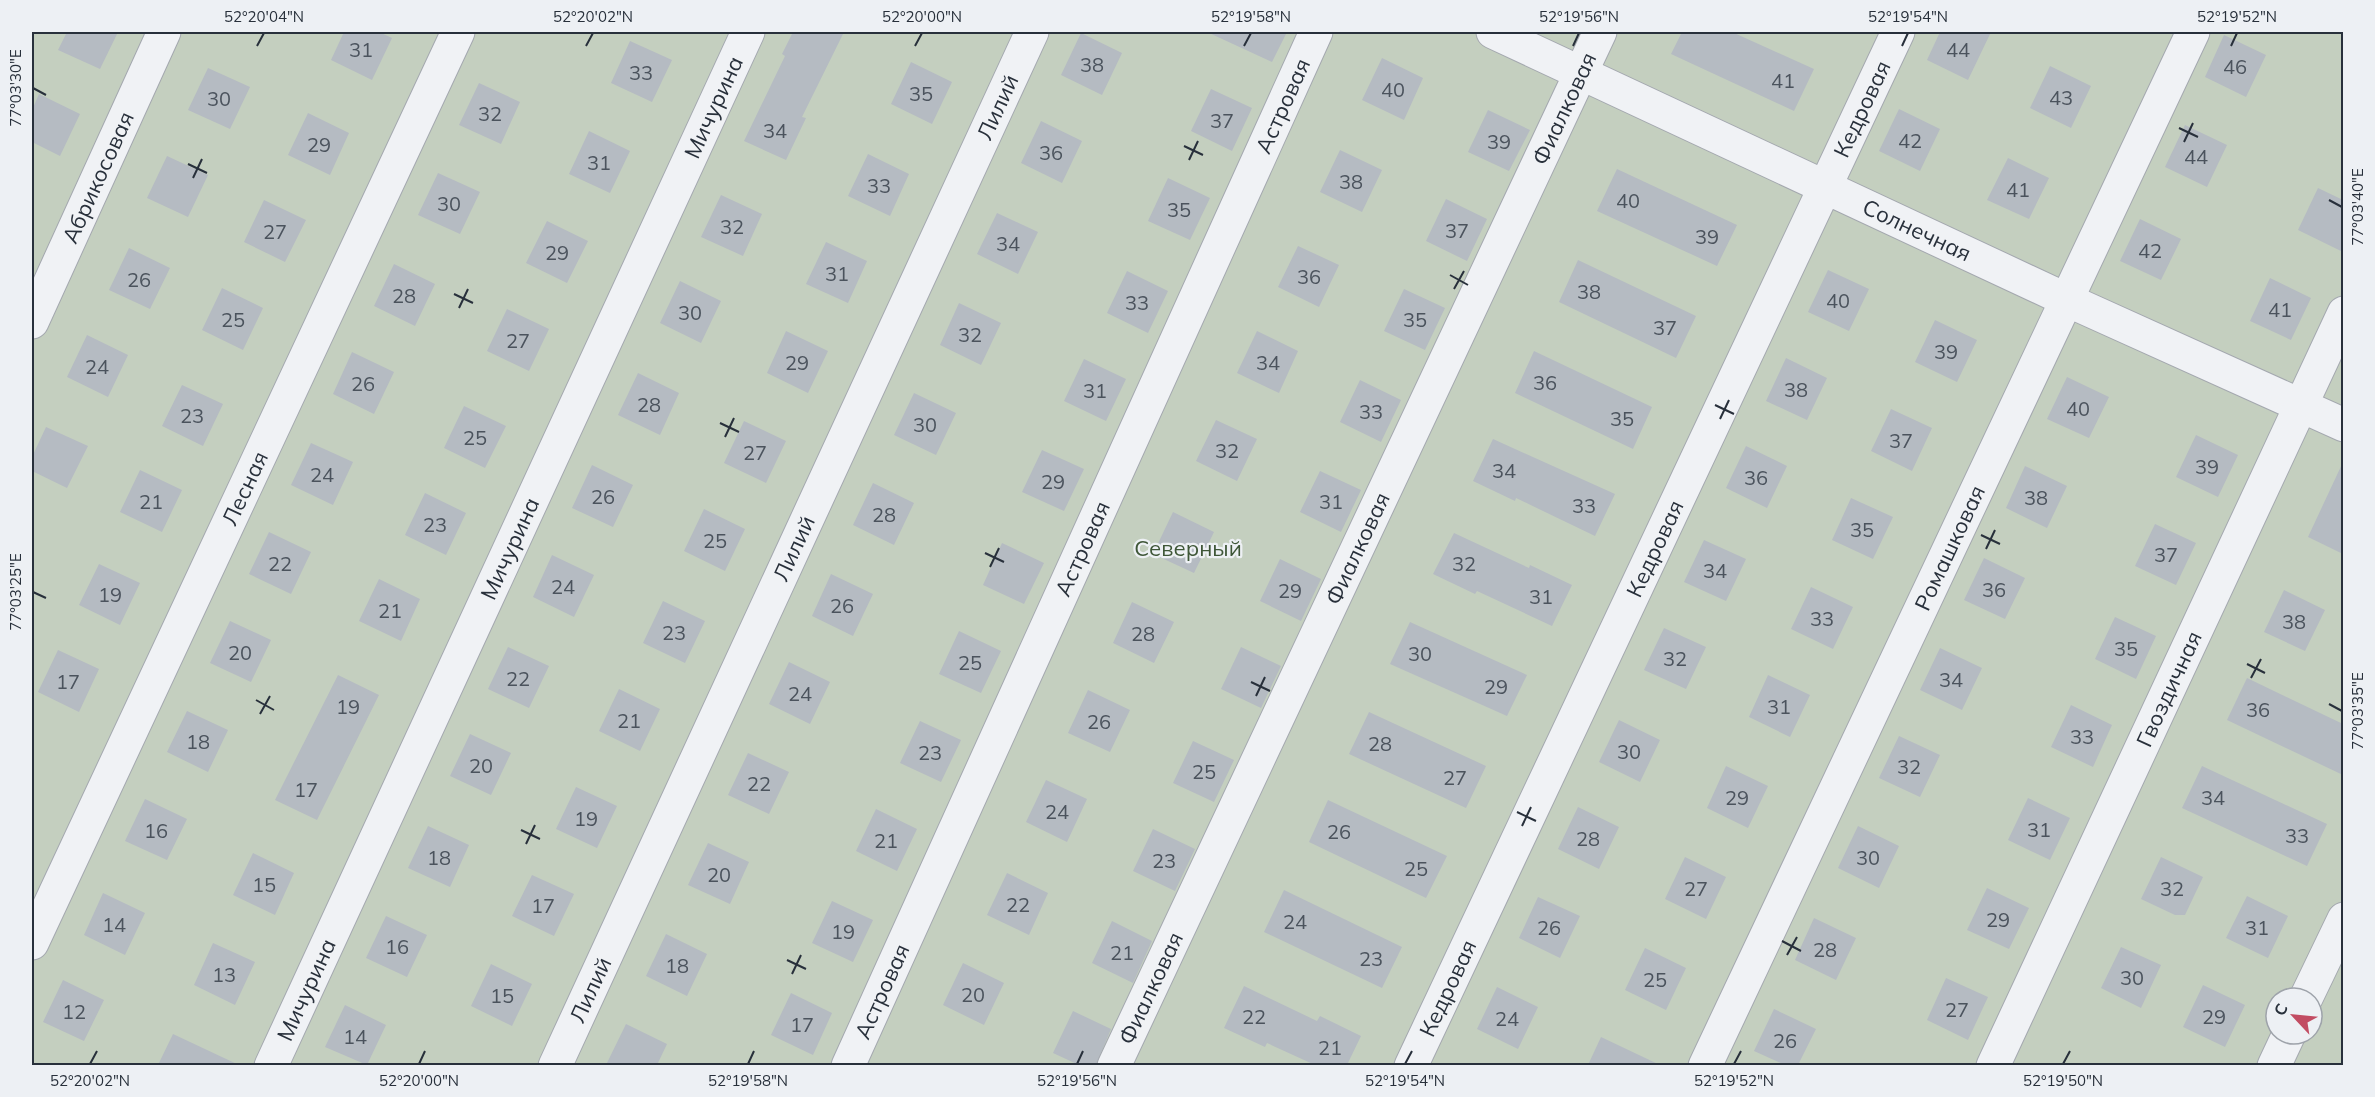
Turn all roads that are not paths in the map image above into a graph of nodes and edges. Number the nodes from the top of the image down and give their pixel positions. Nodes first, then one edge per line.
1 (164, 32) edge
2 (458, 32) edge
3 (748, 32) edge
4 (1032, 32) edge
5 (1316, 32) edge
6 (1493, 32) edge
7 (1600, 32) edge
8 (1898, 32) edge
9 (2193, 32) edge
10 (1581, 72) junction
11 (1825, 185) junction
12 (2067, 300) junction
13 (2343, 313) edge
14 (32, 322) edge
15 (2300, 405) junction
16 (2343, 425) edge
17 (2343, 919) edge
18 (32, 943) edge
19 (2312, 986) edge
20 (2283, 1046) edge
21 (271, 1065) edge
22 (555, 1065) edge
23 (849, 1065) edge
24 (1114, 1065) edge
25 (1411, 1065) edge
26 (1705, 1065) edge
27 (1993, 1065) edge
28 (2274, 1065) edge

1 - 14 street, Абрикосовая
2 - 18 street, Лесная
3 - 21 street, Мичурина
4 - 22 street, Лилий
5 - 23 street, Астровая
6 - 10 street, Солнечная
7 - 10 street, Фиалковая
8 - 11 street, Кедровая
9 - 12 street, Ромашковая
10 - 11 street, Солнечная
10 - 24 street, Фиалковая
11 - 12 street, Солнечная
11 - 25 street, Кедровая
12 - 15 street, Солнечная
12 - 26 street, Ромашковая
13 - 15 street, Гвоздичная
15 - 16 street, Солнечная
15 - 27 street, Гвоздичная
17 - 19 street
20 - 28 street

